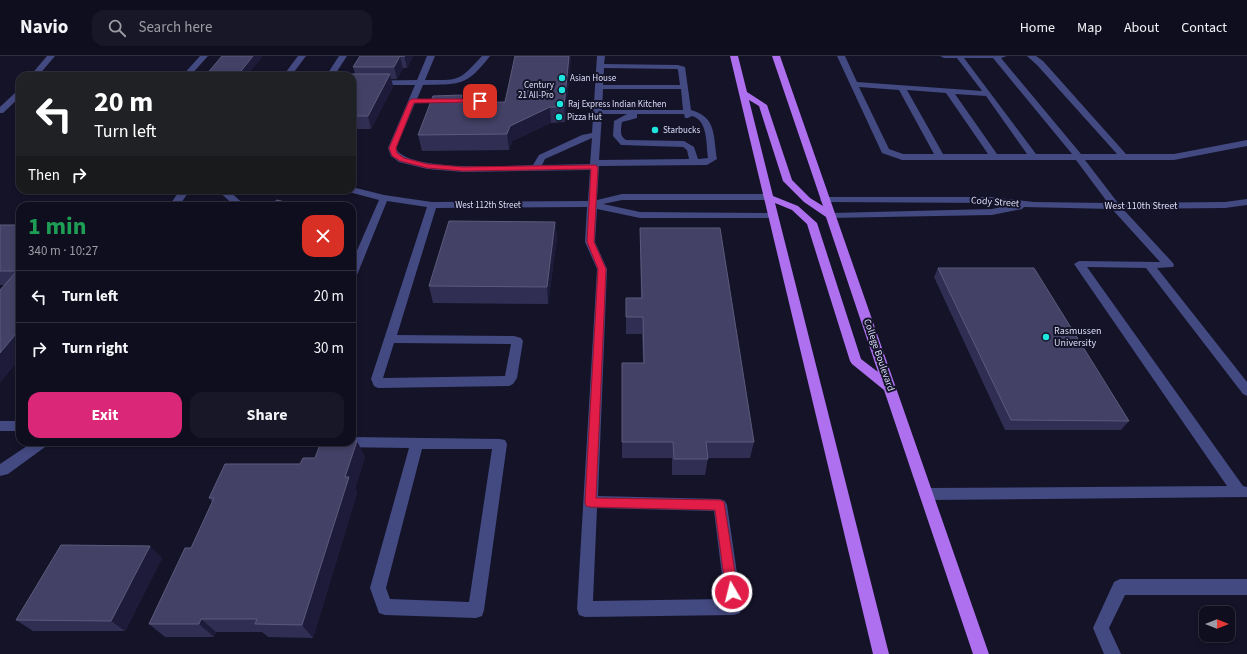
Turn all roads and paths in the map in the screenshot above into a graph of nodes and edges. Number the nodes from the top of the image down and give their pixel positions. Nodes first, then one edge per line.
1 (51, 56) edge
2 (204, 56) edge
3 (302, 56) edge
4 (343, 56) edge
5 (431, 56) edge
6 (486, 56) edge
7 (601, 56) edge
8 (734, 56) edge
9 (776, 56) edge
10 (841, 56) edge
11 (944, 56) edge
12 (959, 56) edge
13 (995, 56) edge
14 (1005, 56) edge
15 (1031, 56) edge
16 (600, 66) junction
17 (37, 72) edge
18 (190, 72) edge
19 (291, 72) edge
20 (333, 72) edge
21 (356, 83) edge
22 (419, 83) junction
23 (854, 84) junction
24 (599, 87) junction
25 (684, 87) junction
26 (901, 87) junction
27 (948, 90) junction
28 (743, 93) junction
29 (988, 94) junction
30 (16, 96) edge
31 (412, 101) junction
32 (480, 101) edge
33 (1, 109) edge
34 (598, 112) junction
35 (688, 114) junction
36 (597, 135) junction
37 (1247, 143) edge
38 (940, 157) junction
39 (994, 157) junction
40 (1034, 157) junction
41 (1079, 157) junction
42 (1124, 157) junction
43 (694, 162) junction
44 (595, 165) junction
45 (536, 167) junction
46 (356, 191) edge
47 (227, 194) edge
48 (768, 197) junction
49 (384, 198) junction
50 (825, 200) junction
51 (236, 202) edge
52 (1247, 202) edge
53 (432, 204) junction
54 (592, 204) junction
55 (1034, 205) junction
56 (1115, 206) junction
57 (773, 215) junction
58 (831, 216) junction
59 (356, 265) edge
60 (1150, 265) junction
61 (390, 339) junction
62 (890, 388) junction
63 (1247, 391) edge
64 (0, 426) edge
65 (16, 426) edge
66 (356, 442) edge
67 (417, 443) junction
68 (37, 446) edge
69 (0, 470) edge
70 (1243, 492) edge
71 (926, 494) junction
72 (590, 502) junction
73 (1247, 587) edge
74 (881, 654) edge
75 (980, 654) edge
76 (1113, 654) edge

1 - 17 street
2 - 18 street
3 - 19 street
4 - 20 street
5 - 22 street
6 - 22 street
7 - 16 street
8 - 28 main road
9 - 50 main road, College Boulevard
10 - 23 street
11 - 12 street
12 - 13 street
12 - 29 street
13 - 14 street
13 - 41 street
15 - 42 street
16 - 24 street
16 - 25 street
21 - 22 street
22 - 31 street
23 - 26 street
23 - 38 street
24 - 25 street
24 - 34 street
25 - 35 street
26 - 27 street
26 - 38 street
27 - 29 street
27 - 39 street
28 - 48 main road
28 - 58 main road
29 - 40 street
30 - 33 street
31 - 32 street
31 - 45 street
34 - 35 street
34 - 36 street
35 - 43 street
35 - 43 street
36 - 44 street
36 - 45 street
37 - 42 street
38 - 39 street
39 - 40 street
40 - 41 street
41 - 42 street
41 - 56 street
43 - 44 street
44 - 45 street
44 - 54 street
46 - 49 street, West 112th Street
47 - 51 street
48 - 54 street, West 112th Street
48 - 57 main road
48 - 62 main road
49 - 53 street, West 112th Street
49 - 59 street
50 - 55 street, Cody Street
50 - 58 main road, College Boulevard
52 - 56 street, West 110th Street
53 - 54 street, West 112th Street
53 - 61 street
54 - 57 street, West 112th Street
54 - 72 street
55 - 56 street, West 110th Street
55 - 58 street, Cody Street
56 - 60 street
57 - 74 main road
58 - 62 main road, College Boulevard
60 - 63 street
60 - 70 street
61 - 61 street
62 - 71 main road, College Boulevard
64 - 65 street
66 - 67 street
67 - 67 street
68 - 69 street
70 - 71 street
71 - 75 main road, College Boulevard
72 - 72 street
73 - 76 street

